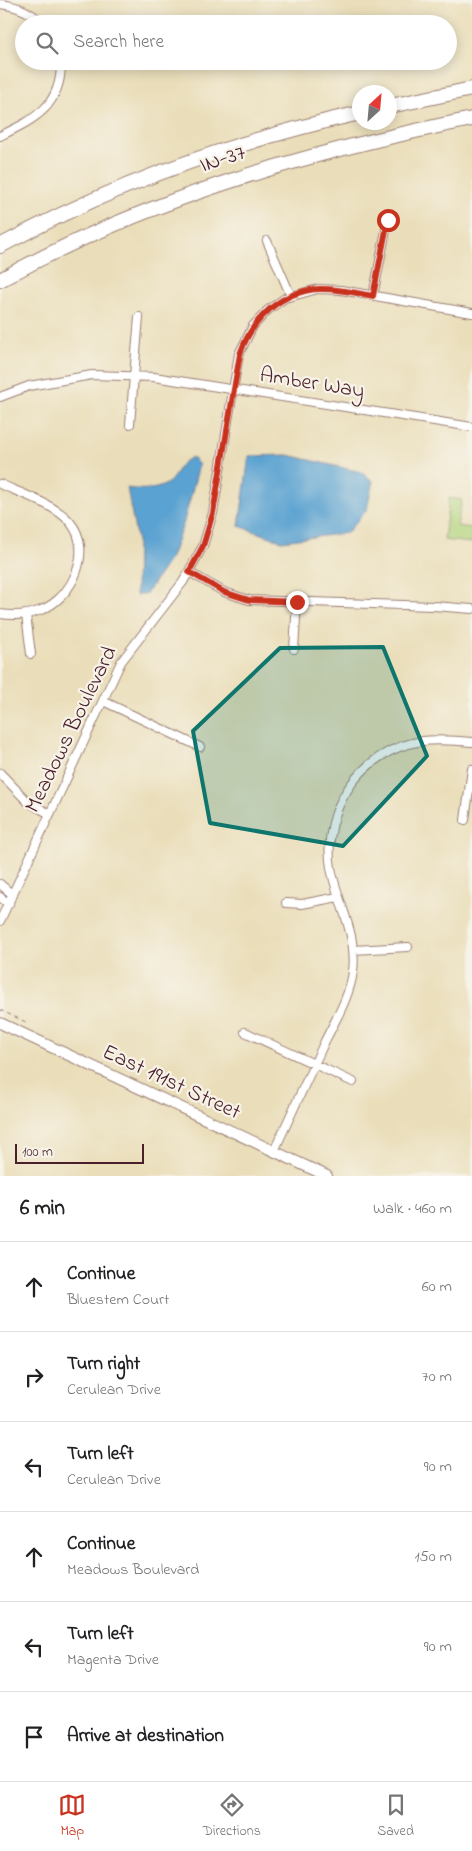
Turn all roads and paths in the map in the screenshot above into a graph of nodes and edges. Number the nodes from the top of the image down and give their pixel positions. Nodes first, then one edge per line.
1 (0, 4) edge
2 (32, 15) edge
3 (61, 70) edge
4 (472, 89) edge
5 (397, 105) edge
6 (352, 115) edge
7 (472, 119) edge
8 (0, 136) edge
9 (388, 220) dead end
10 (267, 242) dead end
11 (0, 246) edge
12 (0, 280) edge
13 (291, 296) junction
14 (373, 296) junction
15 (472, 313) edge
16 (139, 317) dead end
17 (134, 376) junction
18 (234, 389) junction
19 (0, 397) edge
20 (130, 424) dead end
21 (472, 427) edge
22 (0, 484) edge
23 (189, 572) junction
24 (297, 602) junction
25 (472, 609) edge
26 (0, 614) edge
27 (26, 615) junction
28 (294, 648) dead end
29 (31, 654) dead end
30 (103, 701) junction
31 (472, 742) edge
32 (200, 747) dead end
33 (472, 768) edge
34 (0, 773) edge
35 (50, 814) junction
36 (465, 820) dead end
37 (0, 884) edge
38 (13, 895) junction
39 (0, 897) edge
40 (338, 898) junction
41 (286, 903) dead end
42 (8, 904) junction
43 (0, 921) edge
44 (408, 947) dead end
45 (353, 950) junction
46 (0, 1010) edge
47 (28, 1022) dead end
48 (0, 1023) edge
49 (245, 1032) dead end
50 (314, 1065) junction
51 (353, 1082) dead end
52 (274, 1151) junction
53 (327, 1176) edge

1 - 2 street
3 - 8 street
4 - 5 highway
6 - 11 highway, IN-37
7 - 12 highway, IN-37
9 - 14 street
10 - 13 street
13 - 14 street, Meadows Boulevard
13 - 18 street, Meadows Boulevard
14 - 15 street, Meadows Boulevard
16 - 17 street
17 - 18 street, Amber Way
17 - 19 street, Amber Way
17 - 20 street
18 - 21 street, Amber Way
18 - 23 street, Meadows Boulevard
22 - 27 street
23 - 24 street
23 - 30 street, Meadows Boulevard
24 - 25 street
24 - 28 street
26 - 27 street
27 - 29 street
30 - 32 street
30 - 35 street, Meadows Boulevard
31 - 40 street
33 - 36 street
34 - 35 street
35 - 38 street, Meadows Boulevard
37 - 38 street
38 - 42 street, Meadows Boulevard
39 - 42 street
40 - 41 street
40 - 45 street
42 - 43 street, Meadows Boulevard
44 - 45 street
45 - 50 street
46 - 47 path
48 - 52 street, East 191st Street
49 - 50 street
50 - 51 street
50 - 52 street
52 - 53 street, East 191st Street

